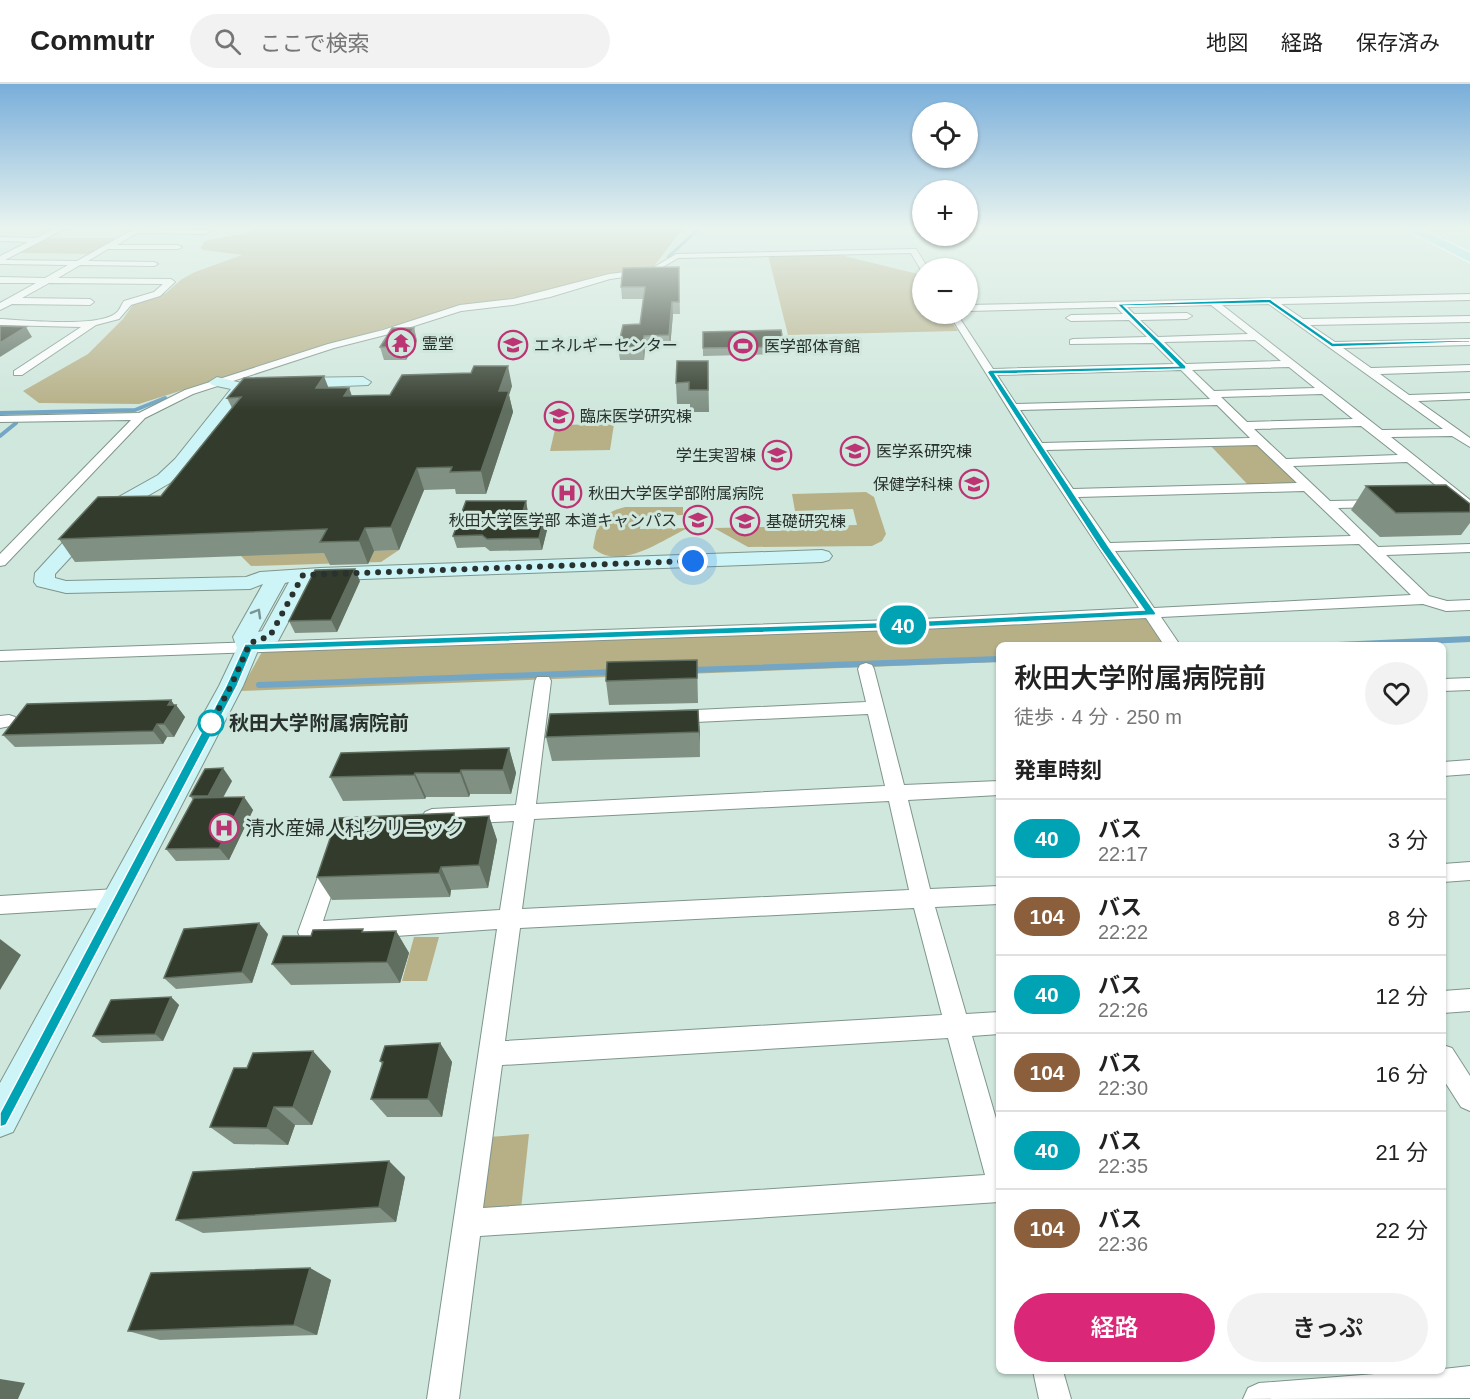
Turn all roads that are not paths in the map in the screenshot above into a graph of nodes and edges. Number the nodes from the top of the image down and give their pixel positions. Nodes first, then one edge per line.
1 (34, 287) edge
2 (165, 287) edge
3 (574, 287) edge
4 (1467, 299) edge
5 (10, 301) junction
6 (1270, 301) junction
7 (90, 302) dead end
8 (1214, 303) junction
9 (1119, 305) junction
10 (0, 307) edge
11 (978, 308) edge
12 (1208, 315) dead end
13 (1229, 315) junction
14 (1197, 316) dead end
15 (1132, 317) junction
16 (1065, 318) dead end
17 (1470, 319) edge
18 (0, 322) edge
19 (1302, 322) junction
20 (93, 323) junction
21 (959, 324) edge
22 (1257, 337) junction
23 (1155, 340) junction
24 (1073, 342) dead end
25 (1470, 342) edge
26 (1332, 345) junction
27 (1291, 364) junction
28 (1184, 368) junction
29 (1470, 368) edge
30 (1368, 371) junction
31 (990, 372) junction
32 (18, 373) dead end
33 (363, 382) dead end
34 (227, 383) junction
35 (259, 384) edge
36 (282, 384) edge
37 (1325, 391) junction
38 (1470, 396) edge
39 (1215, 398) junction
40 (1406, 398) junction
41 (1013, 407) junction
42 (141, 416) junction
43 (0, 419) edge
44 (1364, 422) junction
45 (1244, 426) junction
46 (1470, 431) edge
47 (1454, 432) junction
48 (1379, 434) junction
49 (1260, 441) junction
50 (1470, 443) edge
51 (1038, 447) junction
52 (1410, 458) junction
53 (1283, 463) junction
54 (1307, 487) junction
55 (1069, 493) junction
56 (1438, 500) edge
57 (1393, 502) edge
58 (1465, 503) edge
59 (1326, 505) junction
60 (1362, 540) junction
61 (1105, 548) junction
62 (1470, 548) edge
63 (1374, 551) junction
64 (822, 556) dead end
65 (0, 562) edge
66 (303, 575) junction
67 (278, 577) junction
68 (1424, 600) junction
69 (1470, 605) edge
70 (1151, 613) junction
71 (1170, 642) edge
72 (249, 645) junction
73 (0, 656) edge
74 (866, 669) dead end
75 (543, 681) dead end
76 (1470, 684) edge
77 (1446, 685) edge
78 (876, 708) junction
79 (655, 717) edge
80 (1470, 768) edge
81 (1446, 769) edge
82 (996, 788) edge
83 (897, 793) junction
84 (526, 811) junction
85 (413, 818) edge
86 (338, 844) edge
87 (1470, 871) edge
88 (1446, 873) edge
89 (996, 895) edge
90 (116, 898) junction
91 (922, 899) junction
92 (0, 905) edge
93 (511, 919) junction
94 (1470, 1000) edge
95 (1446, 1002) edge
96 (996, 1023) edge
97 (956, 1025) junction
98 (491, 1054) junction
99 (1446, 1062) edge
100 (1470, 1098) edge
101 (0, 1119) edge
102 (996, 1165) edge
103 (996, 1188) edge
104 (468, 1223) junction
105 (1049, 1374) edge
106 (1470, 1382) edge
107 (443, 1399) edge
108 (1055, 1399) edge
109 (1259, 1399) edge

1 - 5 street
2 - 20 street
3 - 34 street
4 - 6 street
5 - 7 street
5 - 10 street
6 - 8 street
6 - 19 street
8 - 9 street
8 - 13 street
9 - 11 street
9 - 15 street
12 - 13 street
13 - 22 street
14 - 15 street
15 - 16 street
15 - 23 street
17 - 19 street
18 - 20 street
19 - 26 street
20 - 32 street
21 - 31 street
22 - 23 street
22 - 27 street
23 - 24 street
23 - 28 street
25 - 26 street
26 - 30 street
27 - 28 street
27 - 37 street
28 - 31 street
28 - 39 street
29 - 30 street
30 - 40 street
31 - 41 street
33 - 36 street
34 - 35 street
34 - 42 street
34 - 67 street
37 - 39 street
37 - 44 street
38 - 40 street
39 - 41 street
39 - 45 street
40 - 47 street
41 - 51 street
42 - 43 street
42 - 65 street
44 - 45 street
44 - 48 street
45 - 49 street
46 - 47 street
47 - 48 street
47 - 50 street
48 - 52 street
49 - 51 street
49 - 53 street
51 - 55 street
52 - 53 street
52 - 58 street
53 - 54 street
54 - 55 street
54 - 59 street
55 - 61 street
56 - 58 street
57 - 59 street
59 - 60 street
60 - 61 street
60 - 63 street
61 - 70 street
62 - 63 street
63 - 68 street
64 - 66 street
66 - 67 street
66 - 72 street
72 -> 67 street
68 - 69 street
68 - 70 street
70 - 71 street
70 - 72 street
72 - 73 street
72 - 90 street
74 - 78 street
75 - 84 street
76 - 77 street
78 - 79 street
78 - 83 street
80 - 81 street
82 - 83 street
83 - 84 street
83 - 91 street
84 - 85 street
84 - 93 street
86 - 93 street
87 - 88 street
89 - 91 street
90 - 92 street
90 - 101 street
91 - 93 street
91 - 97 street
93 - 98 street
94 - 95 street
96 - 97 street
97 - 98 street
97 - 102 street
98 - 104 street
99 - 100 street
103 - 104 street
104 - 107 street
105 - 108 street
106 - 109 street

